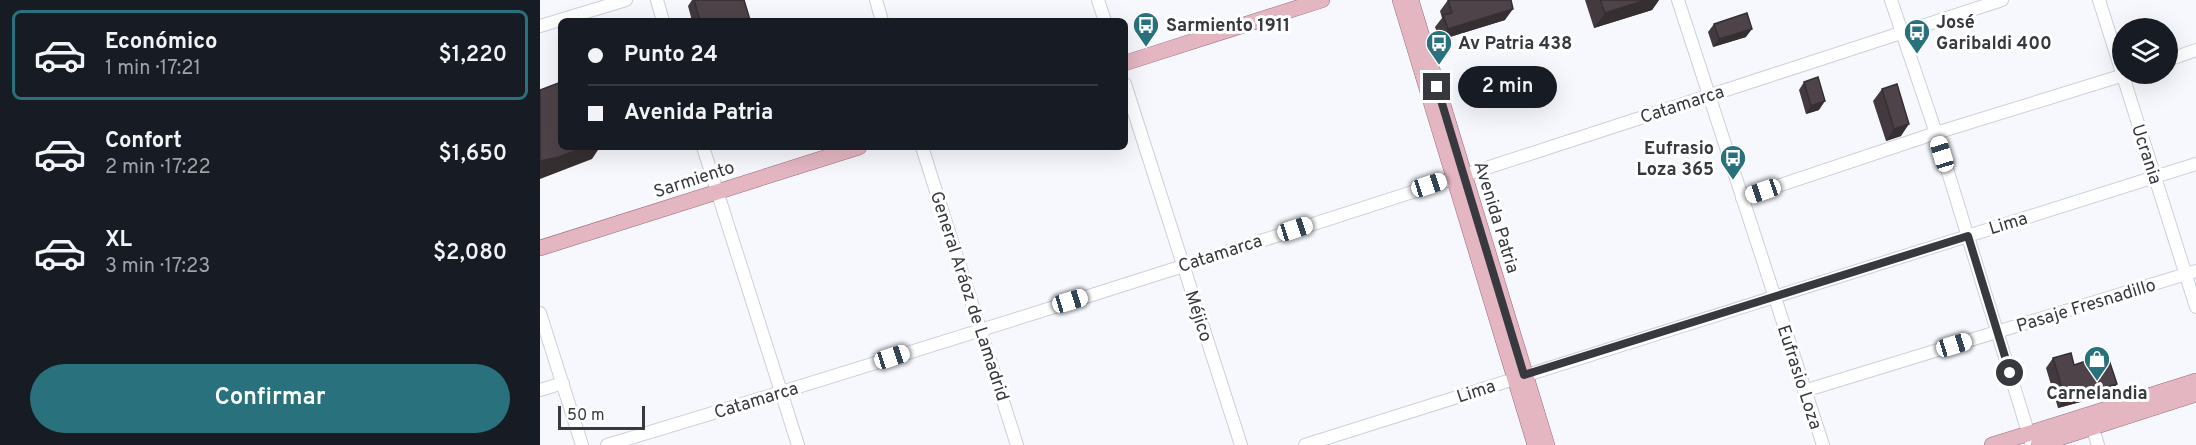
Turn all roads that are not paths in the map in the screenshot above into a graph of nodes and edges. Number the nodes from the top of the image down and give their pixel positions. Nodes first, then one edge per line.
1 (626, 0) edge
2 (657, 0) edge
3 (876, 0) edge
4 (1098, 0) edge
5 (1322, 0) edge
6 (1400, 0) edge
7 (1410, 0) edge
8 (1678, 0) edge
9 (1891, 0) edge
10 (2002, 0) edge
11 (2099, 0) edge
12 (566, 18) edge
13 (662, 18) edge
14 (881, 18) edge
15 (1104, 18) edge
16 (558, 21) edge
17 (540, 26) edge
18 (1901, 33) junction
19 (2112, 38) edge
20 (2196, 50) edge
21 (2178, 56) edge
22 (1128, 62) edge
23 (2112, 78) edge
24 (2127, 84) edge
25 (1128, 94) edge
26 (1709, 96) junction
27 (1936, 133) junction
28 (704, 150) edge
29 (850, 150) edge
30 (923, 150) edge
31 (2196, 164) edge
32 (1458, 176) junction
33 (2154, 177) junction
34 (718, 192) junction
35 (1742, 198) junction
36 (1968, 236) junction
37 (540, 248) edge
38 (1182, 266) junction
39 (2191, 273) edge
40 (1775, 298) junction
41 (2196, 307) edge
42 (541, 320) edge
43 (980, 329) junction
44 (1997, 332) junction
45 (1519, 377) junction
46 (2196, 381) edge
47 (563, 383) junction
48 (540, 390) edge
49 (1804, 391) junction
50 (781, 393) junction
51 (2196, 394) edge
52 (2090, 421) junction
53 (2033, 441) edge
54 (582, 445) edge
55 (607, 445) edge
56 (798, 445) edge
57 (1017, 445) edge
58 (1241, 445) edge
59 (1305, 445) edge
60 (1535, 445) edge
61 (1547, 445) edge
62 (1823, 445) edge
63 (1992, 445) edge
64 (2098, 445) edge

1 - 12 street
2 - 13 street
3 - 14 street
4 - 15 street
5 - 22 main road
6 - 32 main road, Avenida Patria
7 - 32 main road, Avenida Patria
8 - 26 street, Eufrasio Loza
9 - 18 street
10 - 18 street, Catamarca
11 - 19 street, Ucrania
16 - 17 street
18 - 26 street, Catamarca
18 - 27 street
20 - 21 street
23 - 27 street
24 - 33 street, Ucrania
25 - 38 street, Méjico
26 - 32 street, Catamarca
26 - 35 street, Eufrasio Loza
27 - 35 street
27 - 36 street
28 - 34 street
29 - 34 main road, Sarmiento
30 - 43 street, General Aráoz de Lamadrid
31 - 33 street, Lima
32 - 38 street, Catamarca
32 - 45 main road, Avenida Patria
33 - 36 street, Lima
33 - 39 street, Ucrania
34 - 37 main road, Sarmiento
34 - 50 street
35 - 40 street, Eufrasio Loza
36 - 40 street, Lima
36 - 44 street
38 - 43 street, Catamarca
38 - 58 street, Méjico
39 - 41 street, Ucrania
39 - 44 street, Pasaje Fresnadillo
40 - 45 street, Lima
40 - 49 street, Eufrasio Loza
42 - 47 street
43 - 50 street, Catamarca
43 - 57 street, General Aráoz de Lamadrid
44 - 49 street, Pasaje Fresnadillo
44 - 53 street
45 - 59 street, Lima
45 - 60 main road, Avenida Patria
45 - 61 main road, Avenida Patria
46 - 52 main road
47 - 48 street
47 - 54 street
49 - 62 street, Eufrasio Loza
50 - 55 street, Catamarca
50 - 56 street
51 - 52 main road
52 - 53 main road
52 - 64 street
53 - 63 main road

